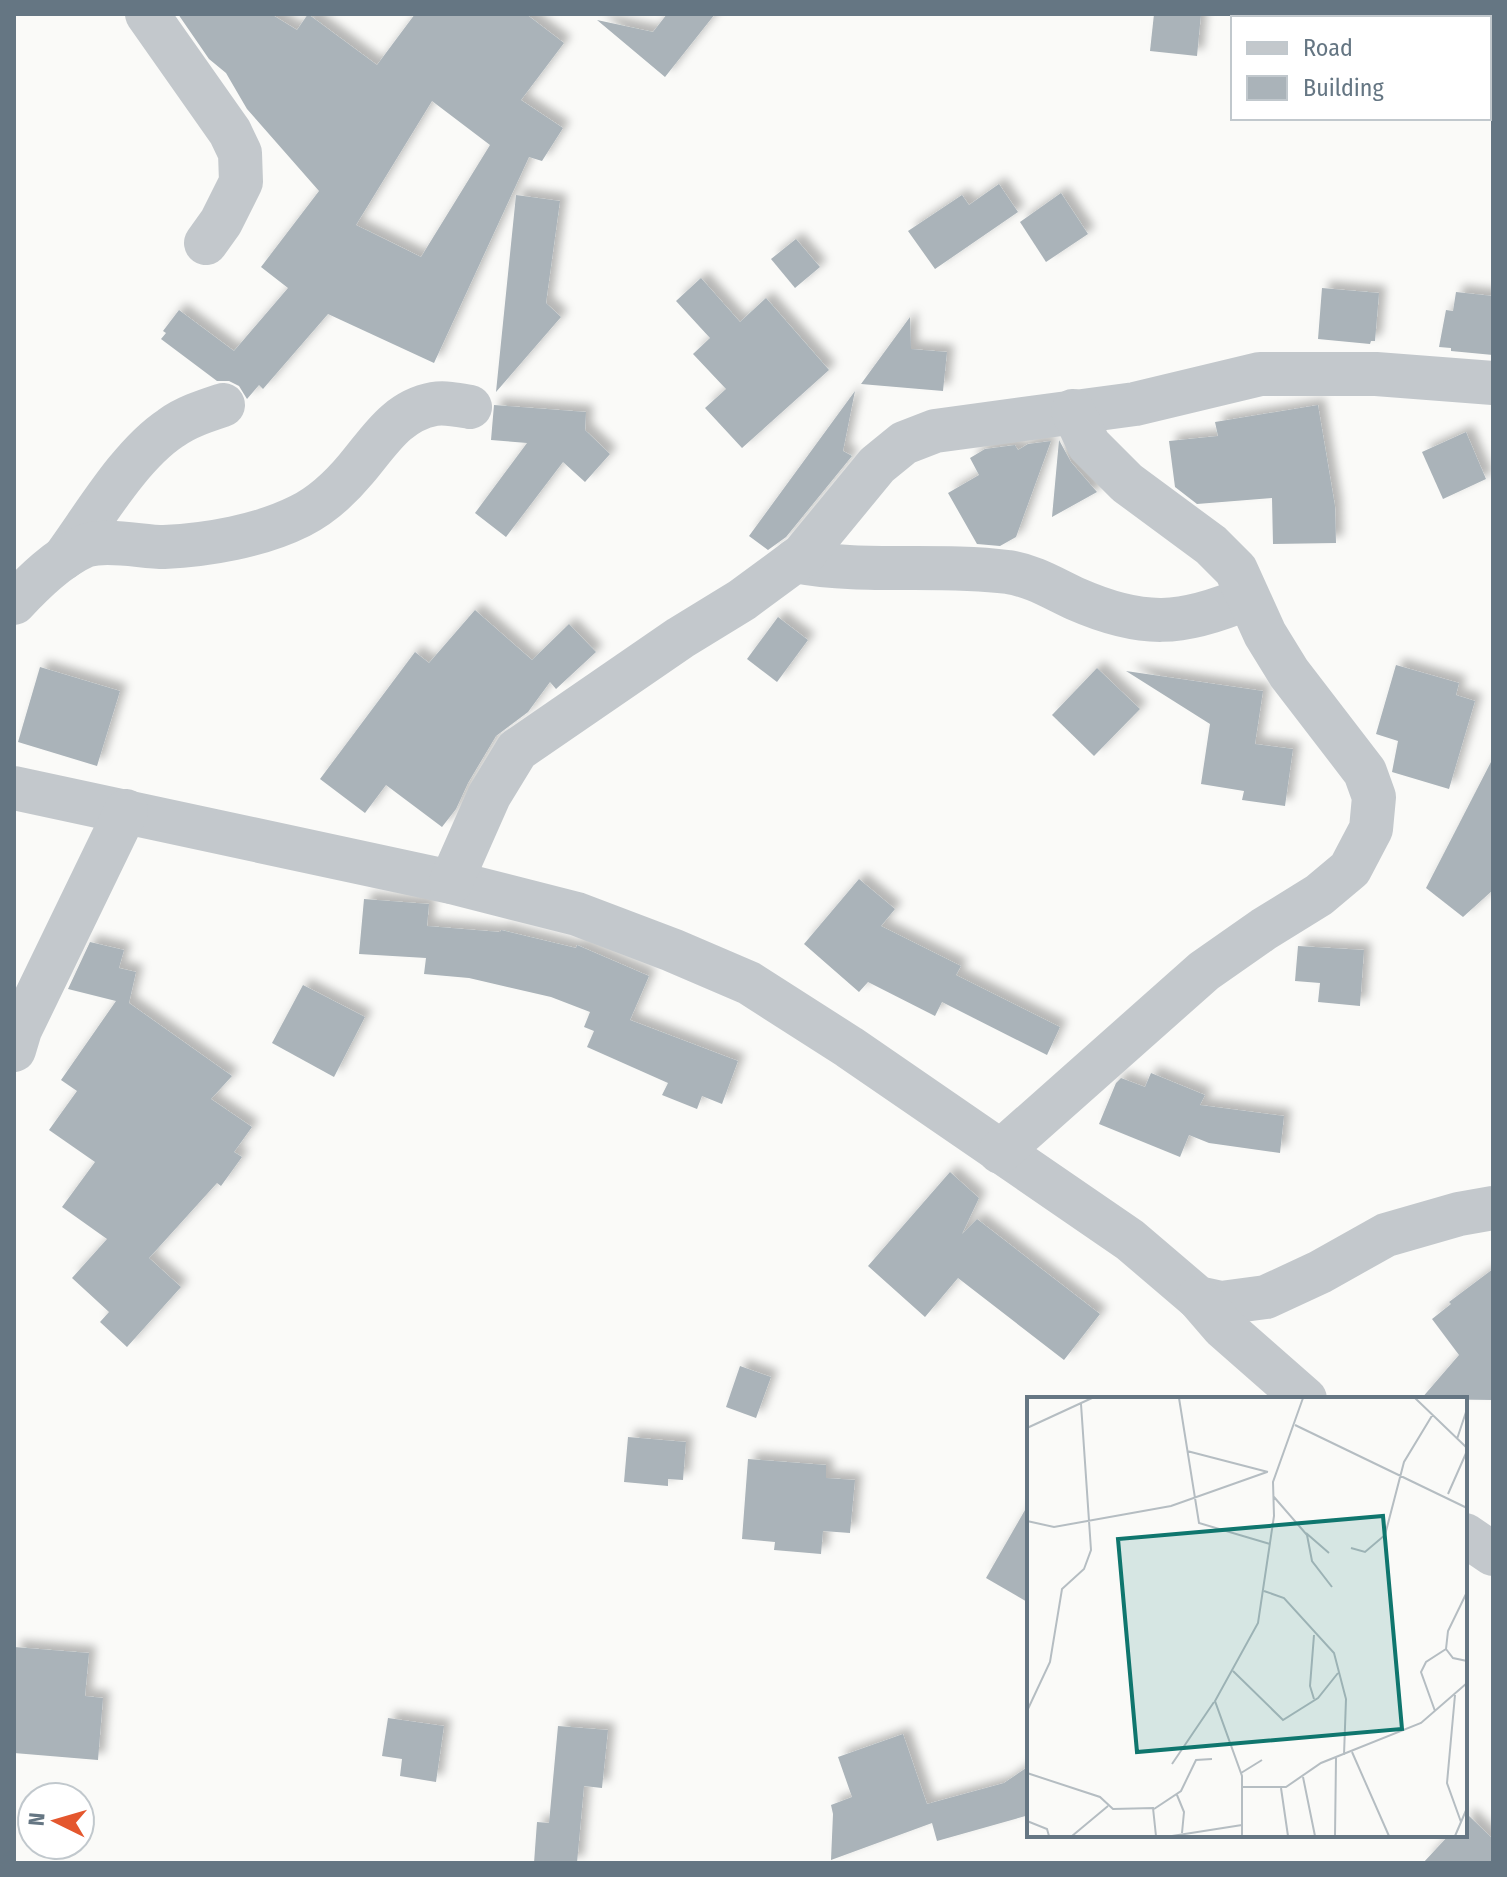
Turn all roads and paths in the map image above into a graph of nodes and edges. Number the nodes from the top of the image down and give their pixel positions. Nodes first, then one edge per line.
1 (147, 14) edge
2 (206, 243) dead end
3 (1493, 383) edge
4 (223, 405) dead end
5 (470, 407) dead end
6 (1073, 411) junction
7 (64, 558) junction
8 (795, 561) junction
9 (1247, 598) junction
10 (14, 603) edge
11 (14, 788) edge
12 (126, 811) junction
13 (451, 882) junction
14 (14, 1050) edge
15 (1000, 1152) junction
16 (1493, 1208) edge
17 (1198, 1298) junction
18 (1303, 1397) edge
19 (1467, 1536) edge
20 (1493, 1554) edge

1 - 2 street
3 - 6 street
4 - 7 street
5 - 7 street
6 - 8 street
6 - 9 street
7 - 10 street
8 - 9 street
8 - 13 street
9 - 15 street
11 - 12 street
12 - 13 street
12 - 14 street
13 - 15 street
15 - 17 street
16 - 17 street
17 - 18 street
19 - 20 street

